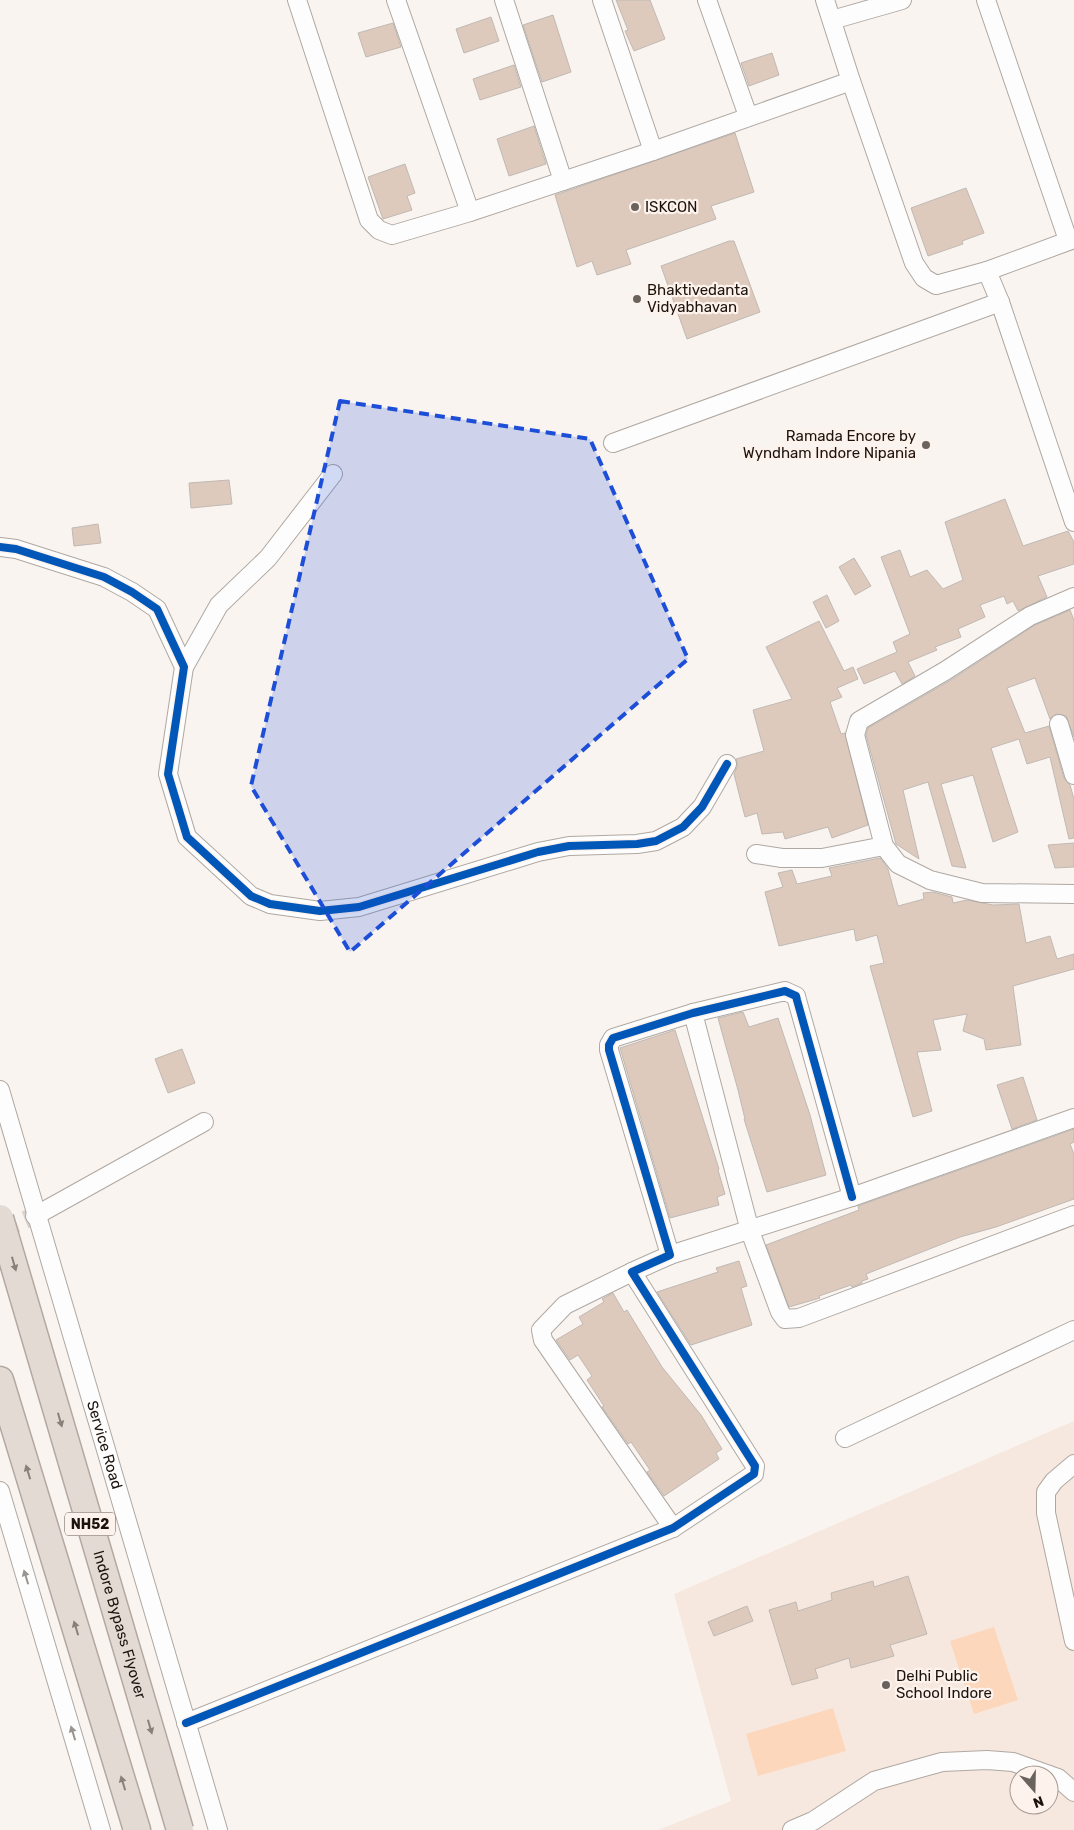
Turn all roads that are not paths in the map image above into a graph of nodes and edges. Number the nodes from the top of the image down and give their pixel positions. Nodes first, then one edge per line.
1 (297, 0) edge
2 (396, 0) edge
3 (504, 0) edge
4 (602, 0) edge
5 (707, 0) edge
6 (825, 0) edge
7 (902, 0) edge
8 (986, 0) edge
9 (832, 20) junction
10 (851, 81) junction
11 (748, 116) junction
12 (653, 151) junction
13 (563, 181) junction
14 (470, 212) junction
15 (1071, 239) edge
16 (987, 270) junction
17 (1000, 302) junction
18 (613, 443) dead end
19 (333, 474) dead end
20 (1074, 522) edge
21 (0, 548) edge
22 (1074, 597) edge
23 (184, 667) junction
24 (1059, 724) dead end
25 (727, 764) dead end
26 (1074, 775) edge
27 (884, 846) junction
28 (756, 854) dead end
29 (1074, 894) edge
30 (693, 1013) junction
31 (0, 1090) edge
32 (1074, 1118) edge
33 (204, 1122) dead end
34 (852, 1197) junction
35 (1074, 1215) edge
36 (36, 1216) junction
37 (0, 1218) edge
38 (750, 1231) junction
39 (670, 1255) junction
40 (632, 1272) junction
41 (1074, 1330) edge
42 (0, 1380) edge
43 (845, 1438) dead end
44 (1074, 1464) edge
45 (0, 1491) edge
46 (673, 1528) junction
47 (1074, 1641) edge
48 (186, 1723) junction
49 (1021, 1765) edge
50 (1059, 1781) edge
51 (1072, 1788) edge
52 (101, 1830) edge
53 (137, 1830) edge
54 (180, 1830) edge
55 (218, 1830) edge
56 (792, 1830) edge

1 - 14 street
2 - 14 street
3 - 13 street
4 - 12 street
5 - 11 street
6 - 9 street
7 - 9 street
8 - 15 street
9 - 10 street
10 - 11 street
10 - 16 street
11 - 12 street
12 - 13 street
13 - 14 street
15 - 16 street
16 - 17 street
17 - 18 street
17 - 20 street
19 - 23 street
21 - 23 street
22 - 27 street
23 - 25 street
24 - 26 street
27 - 28 street
27 - 29 street
30 - 34 street
30 - 38 street
30 - 39 street
31 - 36 street, Service Road
32 - 34 street
33 - 36 street
34 - 38 street
35 - 38 street
36 - 48 street, Service Road
37 -> 54 highway, Indore Bypass Flyover / NH52, bridge
38 - 39 street
39 - 40 street
40 - 46 street
40 - 46 street
41 - 43 street
53 -> 42 highway, NH52
44 - 47 street
52 -> 45 street
46 - 48 street
48 - 55 street, Service Road
49 - 56 street
50 - 51 street

